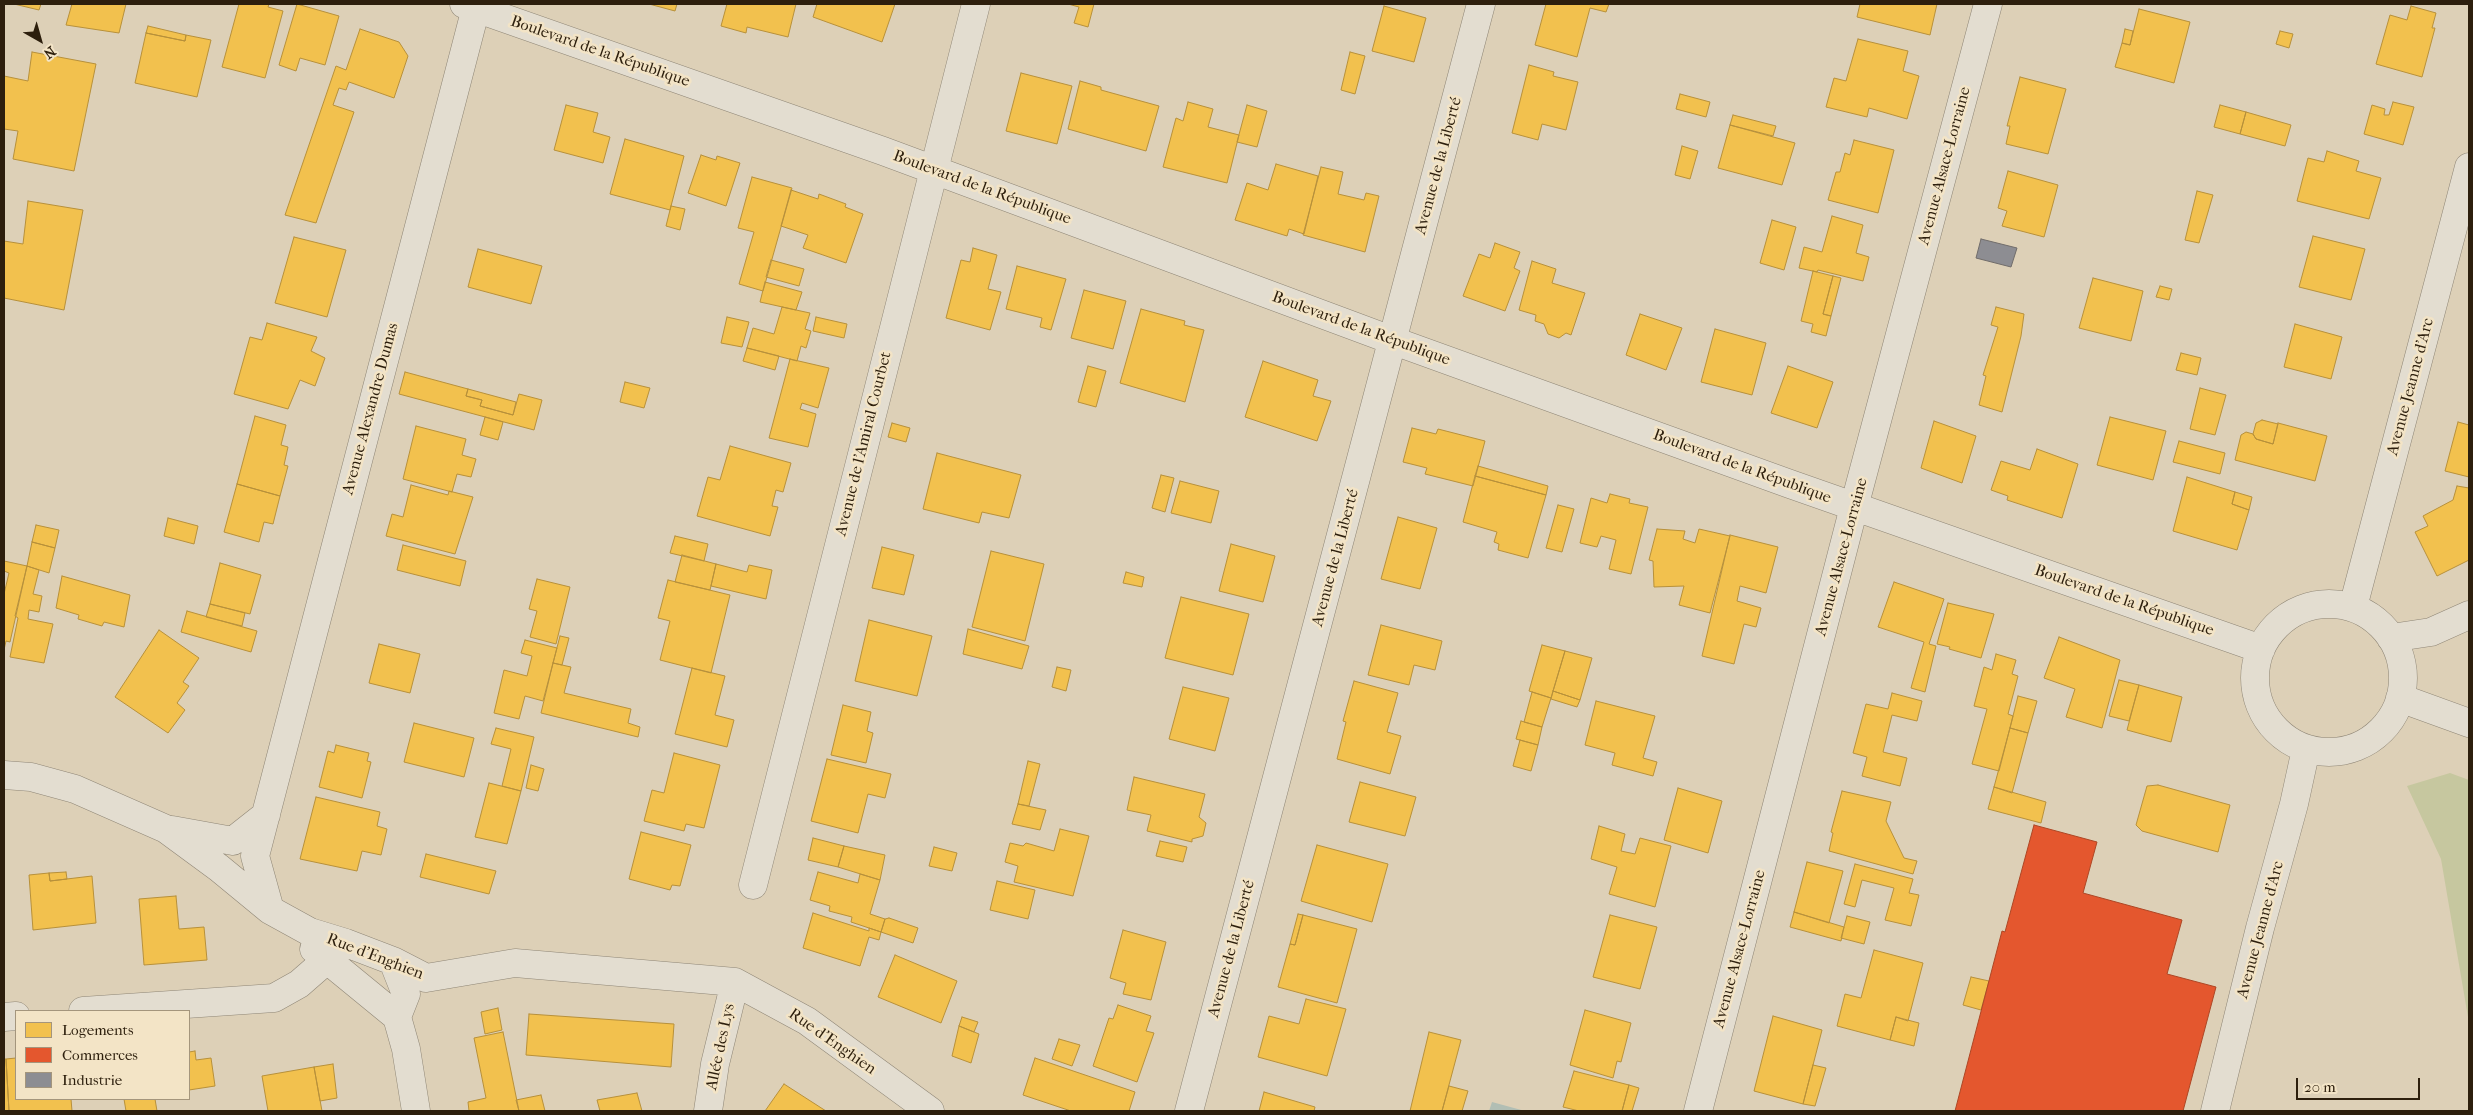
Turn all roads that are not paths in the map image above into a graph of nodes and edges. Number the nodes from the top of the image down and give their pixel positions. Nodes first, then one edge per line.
1 (976, 4) edge
2 (1481, 4) edge
3 (1988, 4) edge
4 (472, 5) edge
5 (2469, 166) edge
6 (933, 170) junction
7 (1394, 342) junction
8 (1854, 507) junction
9 (2353, 607) junction
10 (2469, 615) edge
11 (2391, 638) junction
12 (2261, 648) junction
13 (2400, 698) junction
14 (2469, 724) edge
15 (2306, 749) junction
16 (4, 775) edge
17 (266, 815) junction
18 (166, 829) junction
19 (753, 885) dead end
20 (270, 910) junction
21 (336, 952) junction
22 (393, 961) junction
23 (735, 982) junction
24 (98, 1010) edge
25 (397, 1017) junction
26 (416, 1111) edge
27 (708, 1111) edge
28 (930, 1111) edge
29 (1190, 1111) edge
30 (1698, 1111) edge
31 (2215, 1111) edge

1 - 6 street, Avenue de l'Amiral Courbet
2 - 7 street, Avenue de la Liberté
3 - 8 street, Avenue Alsace-Lorraine
4 - 6 street, Boulevard de la République
4 - 17 street, Avenue Alexandre Dumas
5 - 9 street, Avenue Jeanne d'Arc
6 - 7 street, Boulevard de la République
6 - 19 street, Avenue de l'Amiral Courbet
7 - 8 street, Boulevard de la République
7 - 29 street, Avenue de la Liberté
8 - 12 street, Boulevard de la République
8 - 30 street, Avenue Alsace-Lorraine
9 - 11 street
9 - 12 street
10 - 11 street
11 - 13 street
12 - 15 street
13 - 14 street
13 - 15 street
15 - 31 street, Avenue Jeanne d'Arc
16 - 18 street, Rue d'Enghien
17 - 18 street
17 - 20 street, Avenue Alexandre Dumas
18 - 20 street, Rue d'Enghien
20 - 21 street, Rue d'Enghien
21 - 22 street, Rue d'Enghien
21 - 24 street
21 - 25 street
22 - 23 street, Rue d'Enghien
22 - 25 street
23 - 27 street, Allée des Lys
23 - 28 street, Rue d'Enghien
25 - 26 street

